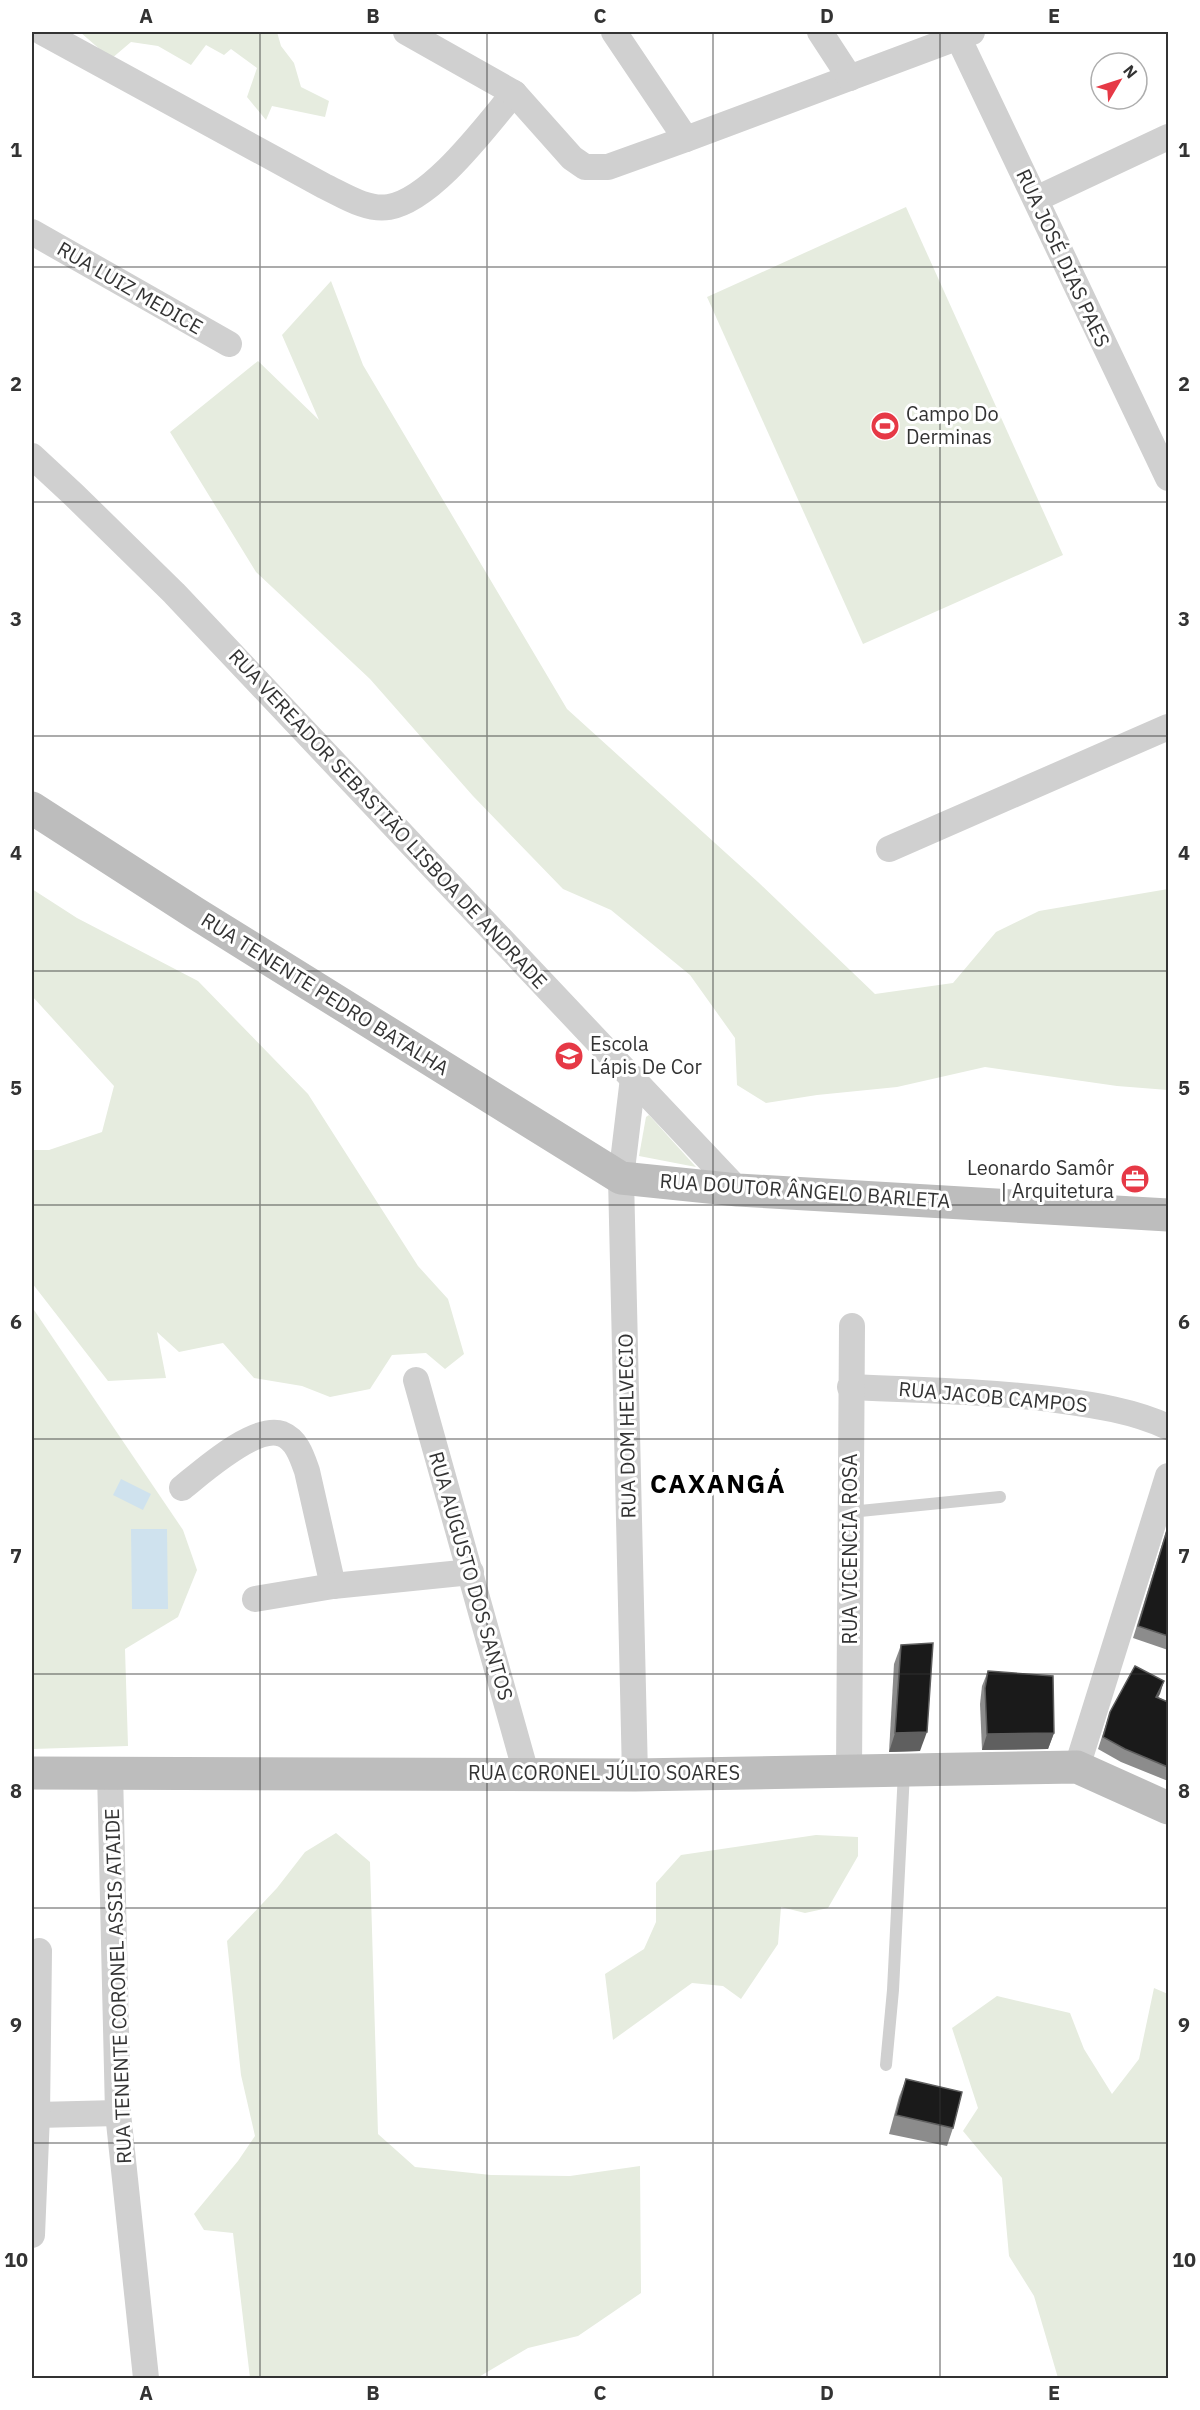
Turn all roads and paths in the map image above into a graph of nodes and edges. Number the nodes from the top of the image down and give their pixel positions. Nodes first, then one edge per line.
1 (42, 32) edge
2 (406, 32) edge
3 (614, 32) edge
4 (820, 32) edge
5 (965, 34) edge
6 (850, 78) junction
7 (514, 93) junction
8 (1168, 137) edge
9 (686, 139) junction
10 (1036, 199) junction
11 (32, 232) edge
12 (229, 344) dead end
13 (32, 456) edge
14 (1168, 478) edge
15 (1168, 727) edge
16 (32, 808) edge
17 (889, 849) dead end
18 (633, 1078) junction
19 (621, 1178) junction
20 (738, 1190) junction
21 (1168, 1215) edge
22 (852, 1326) dead end
23 (416, 1380) dead end
24 (850, 1387) junction
25 (1168, 1427) edge
26 (1168, 1476) edge
27 (182, 1488) dead end
28 (1000, 1497) dead end
29 (850, 1512) junction
30 (471, 1572) junction
31 (333, 1586) junction
32 (255, 1599) dead end
33 (1077, 1767) junction
34 (904, 1771) junction
35 (110, 1772) junction
36 (849, 1772) junction
37 (32, 1773) edge
38 (526, 1773) junction
39 (635, 1775) junction
40 (1168, 1808) edge
41 (39, 1950) dead end
42 (886, 2065) dead end
43 (118, 2114) junction
44 (37, 2115) junction
45 (32, 2235) edge
46 (146, 2379) edge

1 - 7 street
2 - 7 street
3 - 9 street
4 - 6 street
5 - 6 street
5 - 10 street, RUA JOSÉ DIAS PAES
6 - 9 street
7 - 9 street
8 - 10 street
10 - 14 street, RUA JOSÉ DIAS PAES
11 - 12 street, RUA LUIZ MEDICE
13 - 18 street, RUA VEREADOR SEBASTIÃO LISBOA DE ANDRADE
15 - 17 street
16 - 19 street, RUA TENENTE PEDRO BATALHA
18 - 19 street, RUA DOM HELVECIO
18 - 20 street, RUA VEREADOR SEBASTIÃO LISBOA DE ANDRADE
19 - 20 street, RUA DOUTOR ÂNGELO BARLETA
19 - 39 street, RUA DOM HELVECIO
20 - 21 street, RUA DOUTOR ÂNGELO BARLETA
22 - 24 street, RUA VICENCIA ROSA
23 - 30 street, RUA AUGUSTO DOS SANTOS
24 - 25 street, RUA JACOB CAMPOS
24 - 29 street, RUA VICENCIA ROSA
26 - 33 street
27 - 31 street
28 - 29 lane
29 - 36 street, RUA VICENCIA ROSA
30 - 31 street
30 - 38 street, RUA AUGUSTO DOS SANTOS
31 - 32 street
33 - 34 street, RUA CORONEL JÚLIO SOARES
33 - 40 street, RUA CORONEL JÚLIO SOARES
34 - 36 street, RUA CORONEL JÚLIO SOARES
34 - 42 lane
35 - 37 street, RUA CORONEL JÚLIO SOARES
35 - 38 street, RUA CORONEL JÚLIO SOARES
35 - 43 street, RUA TENENTE CORONEL ASSIS ATAIDE
36 - 39 street, RUA CORONEL JÚLIO SOARES
38 - 39 street, RUA CORONEL JÚLIO SOARES
41 - 44 street
43 - 44 street
43 - 46 street, RUA TENENTE CORONEL ASSIS ATAIDE
44 - 45 street

